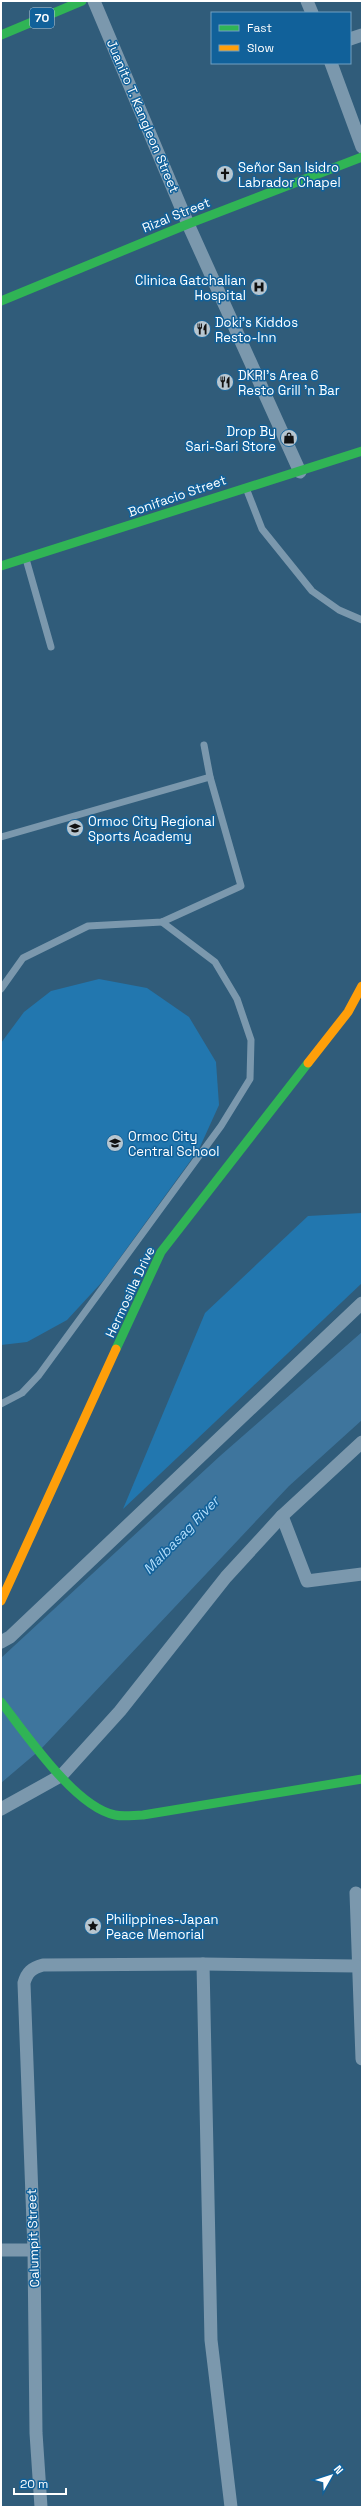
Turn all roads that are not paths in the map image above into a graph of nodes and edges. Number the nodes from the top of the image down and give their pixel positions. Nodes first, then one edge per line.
1 (82, 1) edge
2 (94, 1) edge
3 (307, 1) edge
4 (312, 12) edge
5 (1, 35) edge
6 (362, 35) edge
7 (351, 39) edge
8 (331, 64) edge
9 (362, 147) edge
10 (362, 157) edge
11 (188, 224) junction
12 (1, 301) edge
13 (362, 451) edge
14 (300, 472) junction
15 (245, 486) junction
16 (26, 559) junction
17 (1, 566) edge
18 (362, 620) edge
19 (52, 647) dead end
20 (204, 745) dead end
21 (210, 777) junction
22 (1, 837) edge
23 (162, 922) junction
24 (362, 986) edge
25 (1, 989) edge
26 (362, 1303) edge
27 (1, 1404) edge
28 (362, 1442) edge
29 (282, 1516) junction
30 (362, 1574) edge
31 (1, 1601) edge
32 (1, 1642) edge
33 (1, 1702) edge
34 (62, 1775) junction
35 (362, 1779) edge
36 (1, 1809) edge
37 (356, 1893) dead end
38 (203, 1964) junction
39 (357, 1966) junction
40 (362, 2059) edge
41 (1, 2250) edge
42 (34, 2250) junction
43 (41, 2507) edge
44 (231, 2507) edge

1 - 5 main road, 70
2 - 11 street, Juanito T. Kangleon Street
3 - 4 street
6 - 7 street
8 - 9 street
10 - 11 main road, Rizal Street
11 - 12 main road, Rizal Street
11 - 14 street, Juanito T. Kangleon Street
13 - 14 main road, Bonifacio Street
14 - 15 main road, Bonifacio Street
15 - 16 main road, Bonifacio Street
15 - 18 lane
16 - 17 main road, Bonifacio Street
16 - 19 lane
20 - 21 lane
21 - 22 lane
21 - 23 lane
23 - 25 lane
23 - 27 lane
24 - 31 main road, Hermosilla Drive
26 - 32 street
28 - 29 street
29 - 30 street
29 - 34 street
33 - 34 main road
34 - 35 main road
34 - 36 street
37 - 39 street
38 - 39 street
38 - 42 street, Calumpit Street
38 - 44 street
39 - 40 street
41 - 42 street
42 - 43 street, Calumpit Street

